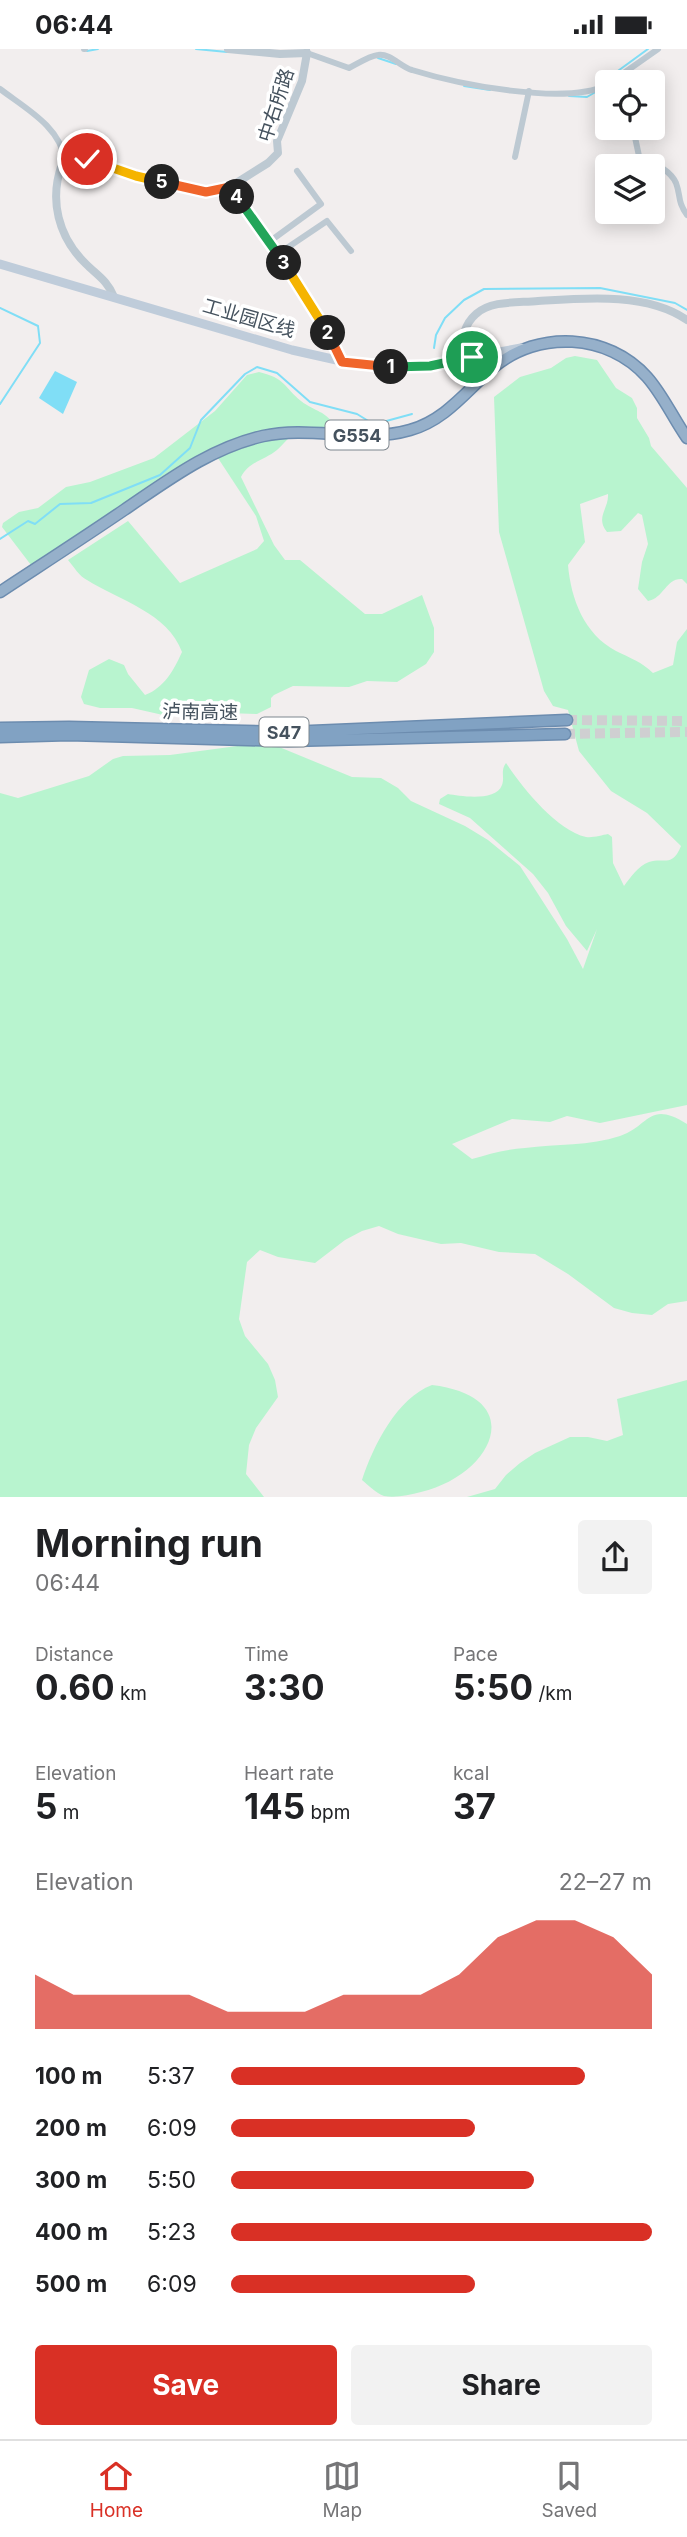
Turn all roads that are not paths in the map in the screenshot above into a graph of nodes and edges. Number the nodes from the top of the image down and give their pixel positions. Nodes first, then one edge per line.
1 (228, 49) edge
2 (658, 49) edge
3 (306, 55) edge
4 (629, 70) edge
5 (0, 89) edge
6 (595, 90) edge
7 (529, 93) junction
8 (636, 140) edge
9 (516, 157) dead end
10 (65, 161) junction
11 (297, 171) dead end
12 (230, 187) junction
13 (687, 215) edge
14 (269, 242) junction
15 (351, 251) dead end
16 (278, 254) junction
17 (0, 264) edge
18 (114, 296) junction
19 (687, 320) edge
20 (534, 346) junction
21 (460, 359) junction
22 (342, 362) junction
23 (472, 387) junction
24 (687, 438) edge
25 (0, 592) edge
26 (567, 720) tunnel mouth
27 (0, 728) edge
28 (565, 734) tunnel mouth
29 (0, 737) edge

1 - 3 street, 中右所路
2 - 4 street
3 - 7 street
3 - 12 street, 中右所路
5 - 10 street
6 - 7 street
7 - 9 street
8 - 13 street
10 - 12 street, 中右所路
10 - 18 street
11 - 14 street
12 - 14 street
14 - 16 street
15 - 16 street
16 - 22 street
17 - 18 main road, 工业园区线
18 - 22 main road, 工业园区线
19 - 21 street
20 - 21 main road, 工业园区线
20 - 23 highway, G554
20 - 24 highway, G554
21 - 22 main road, 工业园区线
21 - 23 main road
23 - 25 highway, G554
26 - 27 highway, 泸南高速 / S47
28 - 29 highway, 泸南高速 / S47

